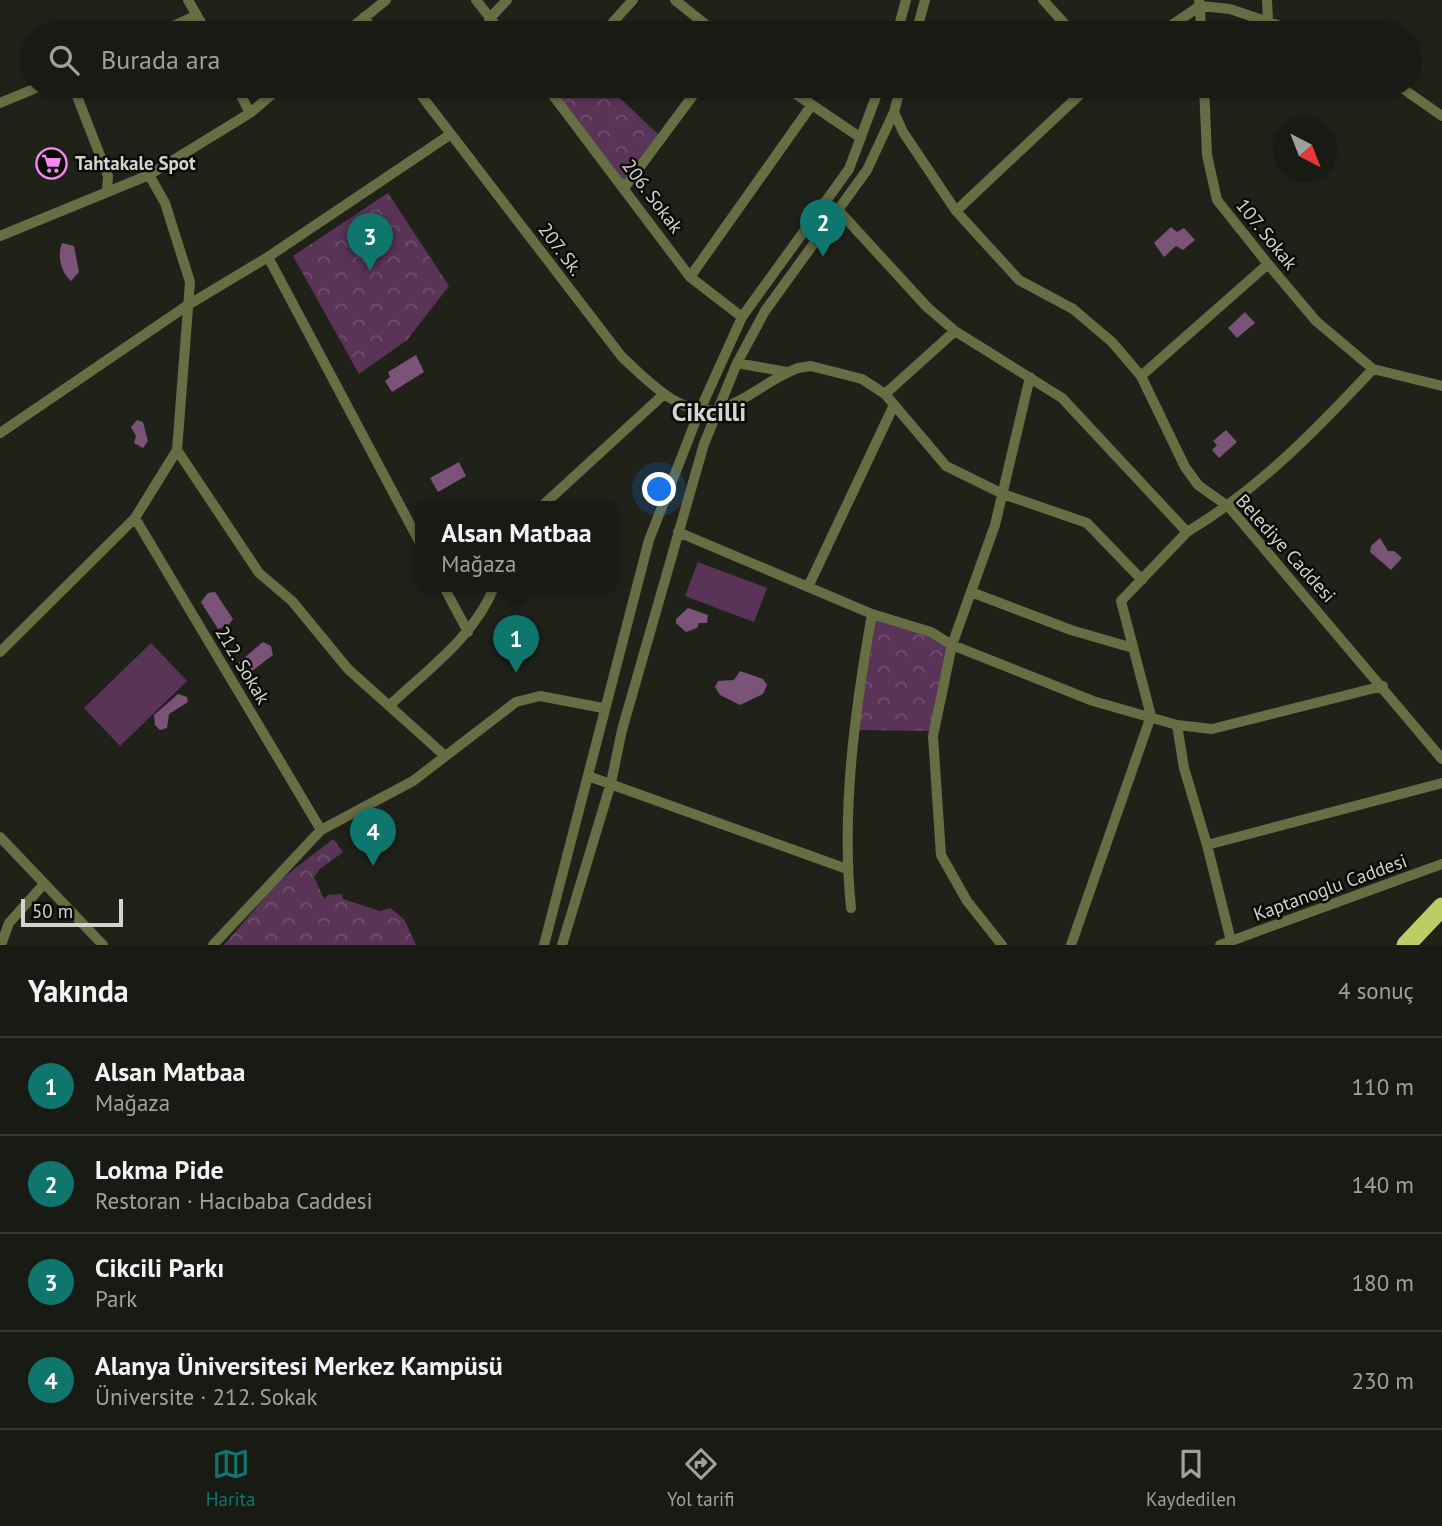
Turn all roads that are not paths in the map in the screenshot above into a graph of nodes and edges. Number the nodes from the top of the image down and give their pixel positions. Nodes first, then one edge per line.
1 (188, 0) edge
2 (386, 0) edge
3 (476, 0) edge
4 (507, 0) edge
5 (633, 0) edge
6 (675, 0) edge
7 (906, 0) edge
8 (925, 0) edge
9 (1043, 0) edge
10 (1267, 0) edge
11 (1199, 3) edge
12 (197, 15) junction
13 (364, 17) junction
14 (489, 19) joint
15 (184, 21) edge
16 (200, 21) edge
17 (359, 21) edge
18 (366, 21) edge
19 (614, 21) edge
20 (701, 21) edge
21 (900, 21) edge
22 (919, 21) edge
23 (1062, 21) edge
24 (1176, 21) edge
25 (1200, 21) edge
26 (1268, 21) joint
27 (21, 94) edge
28 (78, 98) edge
29 (242, 98) edge
30 (268, 98) edge
31 (423, 98) edge
32 (559, 98) edge
33 (691, 98) edge
34 (800, 98) edge
35 (876, 98) edge
36 (898, 98) edge
37 (1076, 98) edge
38 (1205, 98) edge
39 (1416, 98) edge
40 (0, 103) edge
41 (811, 106) junction
42 (894, 112) junction
43 (250, 113) junction
44 (1442, 116) edge
45 (451, 134) junction
46 (861, 138) junction
47 (149, 175) junction
48 (625, 187) junction
49 (107, 191) junction
50 (839, 211) junction
51 (956, 211) junction
52 (0, 236) edge
53 (268, 257) junction
54 (1268, 264) junction
55 (690, 277) junction
56 (188, 305) junction
57 (742, 317) junction
58 (956, 331) junction
59 (737, 363) junction
60 (1373, 369) junction
61 (787, 372) junction
62 (1141, 376) junction
63 (1030, 377) junction
64 (1442, 386) edge
65 (885, 394) junction
66 (663, 395) junction
67 (894, 405) junction
68 (721, 409) junction
69 (700, 410) junction
70 (0, 433) edge
71 (177, 450) junction
72 (1003, 494) junction
73 (548, 501) edge
74 (1229, 507) junction
75 (135, 518) junction
76 (678, 532) junction
77 (1187, 532) junction
78 (415, 534) edge
79 (1142, 580) junction
80 (808, 587) junction
81 (447, 592) edge
82 (492, 592) edge
83 (971, 592) junction
84 (872, 614) junction
85 (468, 632) junction
86 (952, 645) junction
87 (1133, 648) junction
88 (0, 652) edge
89 (1383, 686) junction
90 (389, 706) junction
91 (603, 708) junction
92 (1151, 716) junction
93 (1177, 725) junction
94 (444, 755) junction
95 (1442, 760) edge
96 (588, 776) junction
97 (611, 783) junction
98 (1442, 783) edge
99 (321, 830) junction
100 (0, 837) edge
101 (1207, 845) junction
102 (1442, 864) edge
103 (847, 869) junction
104 (43, 885) junction
105 (1442, 907) edge
106 (852, 908) dead end
107 (1225, 943) edge
108 (1, 945) edge
109 (103, 945) edge
110 (213, 945) edge
111 (544, 945) edge
112 (562, 945) edge
113 (1002, 945) edge
114 (1071, 945) edge
115 (1406, 945) edge

1 - 12 street
2 - 13 street
3 - 14 street
4 - 14 street
5 - 19 street
6 - 20 street
7 - 21 street
8 - 22 street
9 - 23 street
10 - 26 street
11 - 24 street
11 - 25 street
11 - 26 street
12 - 15 street
12 - 16 street
13 - 17 street
13 - 18 street
27 - 40 street
28 - 49 street
29 - 43 street
30 - 43 street
31 - 45 street, 207. Sk.
32 - 48 street, 206. Sokak
33 - 48 street
34 - 41 street
35 - 46 street
36 - 42 street
37 - 51 street
38 - 54 street, 107. Sokak
39 - 44 street
41 - 46 street
41 - 55 street
42 - 50 street
42 - 51 street, Belediye Caddesi
43 - 47 street
45 - 53 street
45 - 66 street, 207. Sk.
46 - 57 street
47 - 49 street
47 - 56 street
48 - 55 street, 206. Sokak
49 - 52 street
50 - 58 street
50 - 59 street
51 - 62 street, Belediye Caddesi
53 - 56 street
53 - 78 street
54 - 60 street, 107. Sokak
54 - 62 street
55 - 57 street, 206. Sokak
56 - 70 street
56 - 71 street
57 - 69 street
58 - 63 street
58 - 65 street
59 - 61 street
59 - 68 street
60 - 64 street, 107. Sokak
60 - 74 street
61 - 65 street
61 - 68 street
62 - 74 street, Belediye Caddesi
63 - 72 street
63 - 77 street
65 - 67 street
66 - 69 street, 207. Sk.
66 - 73 street
67 - 72 street
67 - 80 street
68 - 69 street
68 - 76 street
69 - 91 street
71 - 75 street
71 - 90 street
72 - 79 street
72 - 83 street
74 - 77 street
74 - 89 street, Belediye Caddesi
75 - 88 street
75 - 99 street, 212. Sokak
76 - 80 street
76 - 97 street
77 - 79 street
79 - 87 street
80 - 84 street
81 - 85 street
82 - 85 street
83 - 86 street
83 - 87 street
84 - 86 street
84 - 103 street
85 - 90 street
86 - 92 street
86 - 113 street
87 - 92 street
89 - 93 street
89 - 95 street, Belediye Caddesi
90 - 94 street
91 - 94 street
91 - 96 street
92 - 93 street
92 - 114 street
93 - 101 street
94 - 99 street
96 - 97 street
96 - 111 street
97 - 103 street
97 - 112 street
98 - 101 street
99 - 110 street
100 - 104 street
101 - 107 street
102 - 107 street, Kaptanoglu Caddesi
103 - 106 street
104 - 108 street
104 - 109 street
105 - 115 highway

